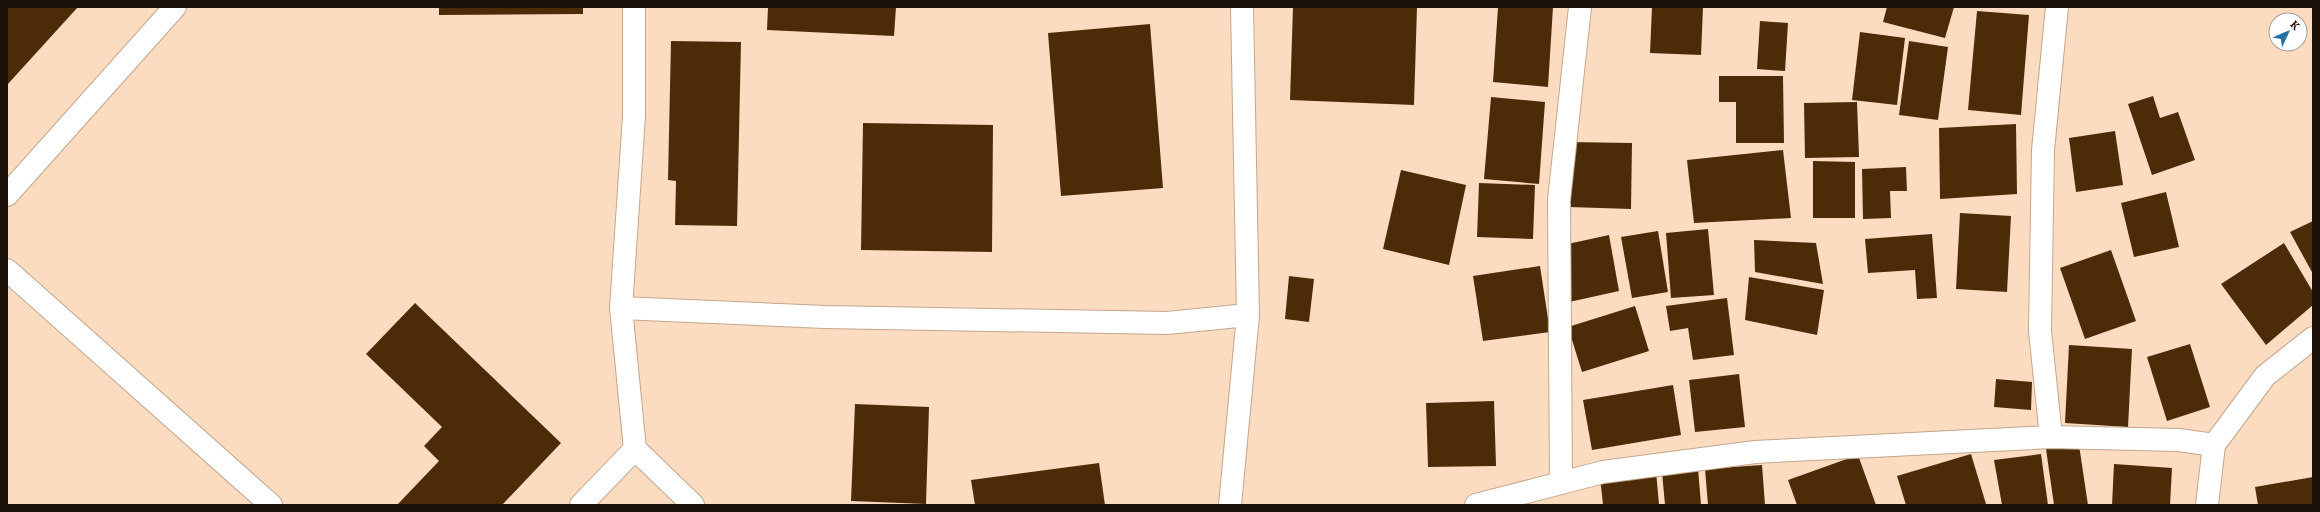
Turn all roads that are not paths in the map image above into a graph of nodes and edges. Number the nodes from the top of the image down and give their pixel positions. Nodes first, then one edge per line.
1 (175, 7) edge
2 (634, 7) edge
3 (1242, 7) edge
4 (1580, 7) edge
5 (2056, 7) edge
6 (7, 196) edge
7 (7, 270) edge
8 (621, 308) junction
9 (1248, 315) junction
10 (2313, 338) edge
11 (2051, 437) junction
12 (2214, 445) junction
13 (635, 450) junction
14 (1561, 483) junction
15 (271, 505) edge
16 (581, 505) edge
17 (693, 505) edge
18 (1230, 505) edge
19 (1476, 505) edge
20 (2207, 505) edge

1 - 6 street
2 - 8 street
3 - 9 street
4 - 14 street
5 - 11 street
7 - 15 street
8 - 9 street
8 - 13 street
9 - 18 street
10 - 12 street
11 - 12 street
11 - 14 street
12 - 20 street
13 - 16 street
13 - 17 street
14 - 19 street

